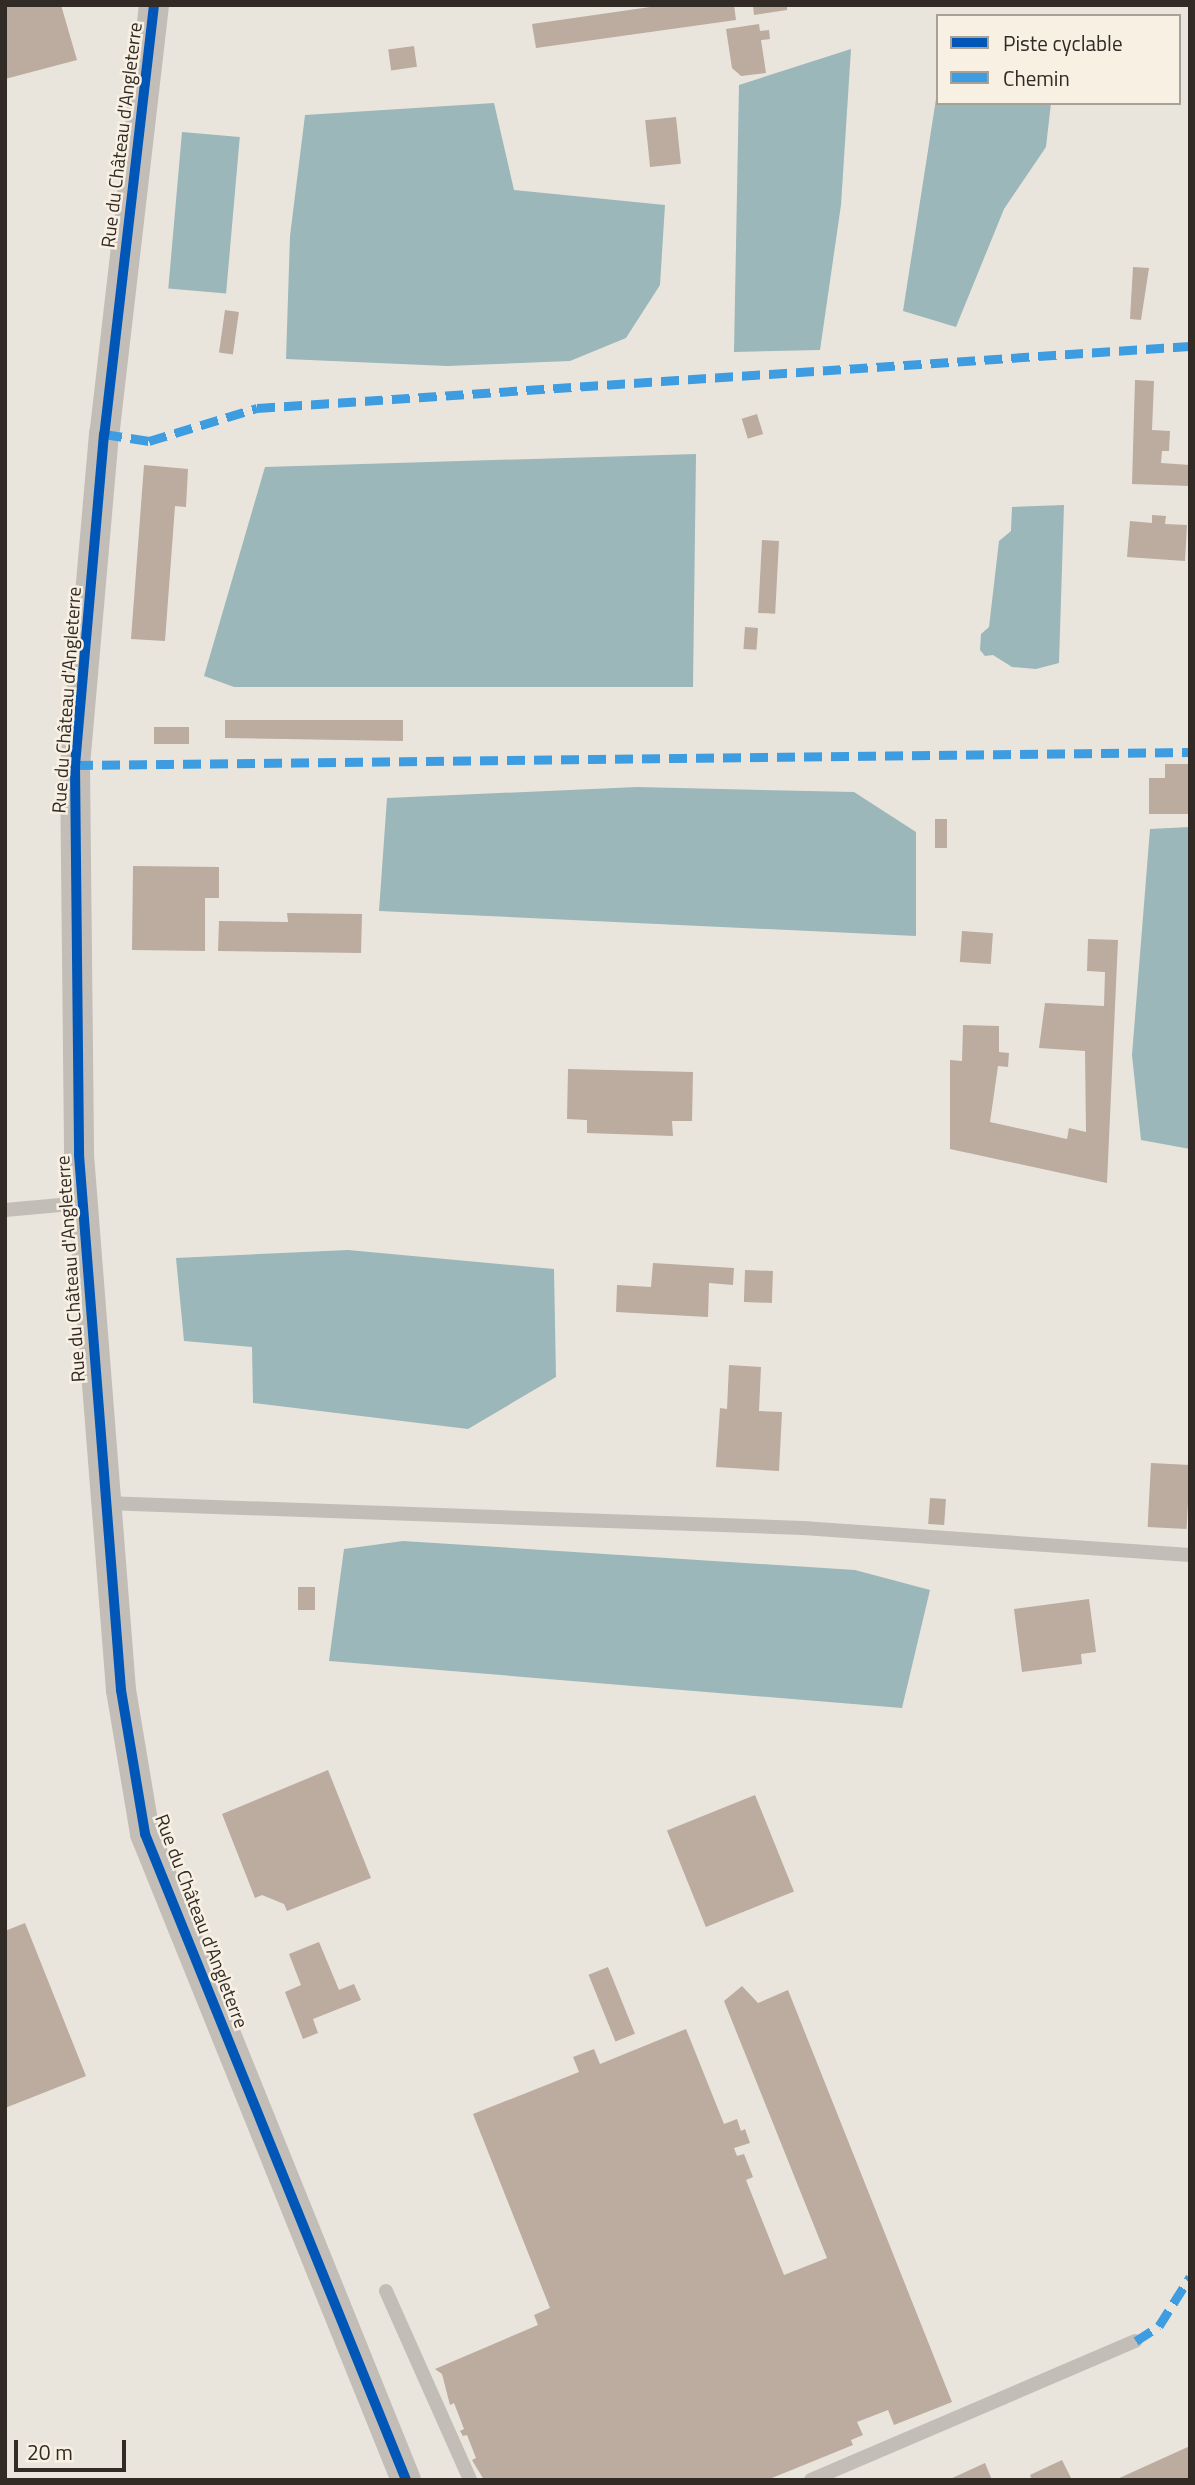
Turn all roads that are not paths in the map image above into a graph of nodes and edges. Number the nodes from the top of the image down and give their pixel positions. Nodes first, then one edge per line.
1 (154, 5) edge
2 (83, 1203) junction
3 (5, 1210) edge
4 (106, 1503) junction
5 (1190, 1555) edge
6 (386, 2291) dead end
7 (1136, 2341) dead end
8 (406, 2480) edge
9 (470, 2480) edge
10 (810, 2480) edge

1 - 2 street, Rue du Château d'Angleterre
2 - 3 lane
2 - 4 street, Rue du Château d'Angleterre
4 - 5 lane
4 - 8 street, Rue du Château d'Angleterre
6 - 9 lane
7 - 10 lane

